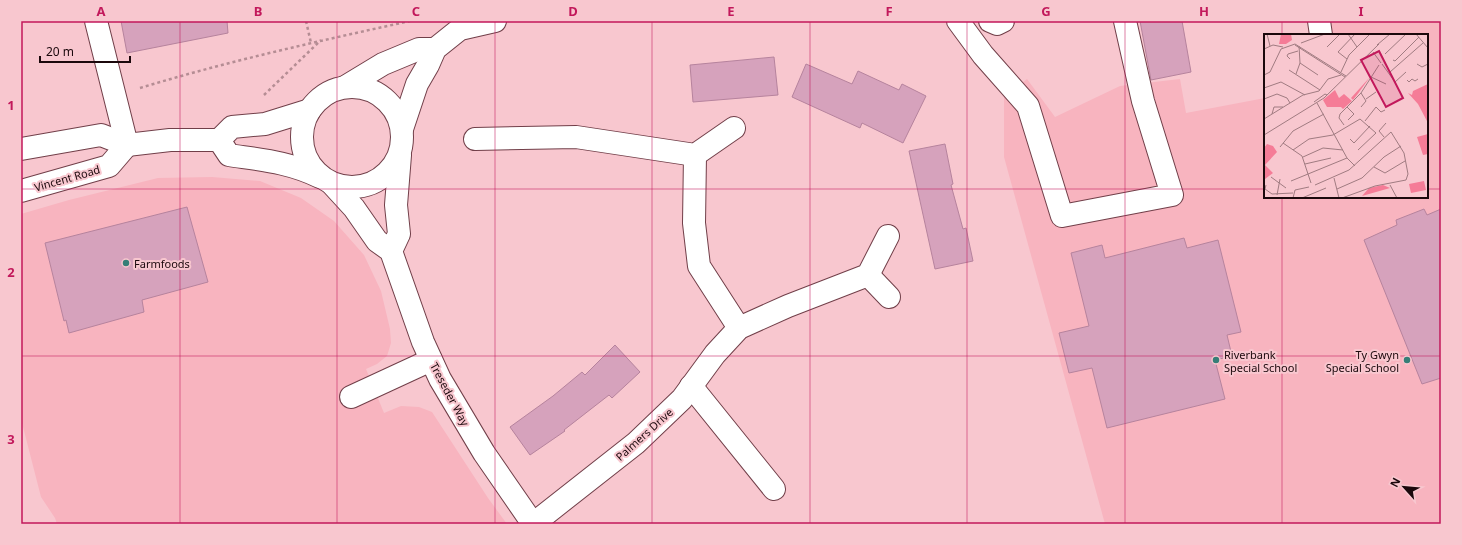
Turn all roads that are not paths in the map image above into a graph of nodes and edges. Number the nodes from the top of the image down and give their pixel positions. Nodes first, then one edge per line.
1 (96, 21) edge
2 (494, 21) edge
3 (958, 21) edge
4 (990, 21) edge
5 (1003, 21) edge
6 (1125, 21) edge
7 (1319, 21) edge
8 (1322, 34) edge
9 (435, 49) junction
10 (345, 87) junction
11 (310, 110) junction
12 (734, 128) dead end
13 (402, 129) junction
14 (475, 139) dead end
15 (219, 140) junction
16 (128, 145) junction
17 (21, 149) edge
18 (400, 155) junction
19 (695, 155) junction
20 (327, 181) junction
21 (21, 191) edge
22 (888, 236) dead end
23 (392, 251) junction
24 (868, 275) junction
25 (889, 297) dead end
26 (739, 328) junction
27 (432, 360) junction
28 (691, 386) junction
29 (351, 397) dead end
30 (774, 489) dead end
31 (533, 524) edge

1 - 16 street
2 - 9 street
3 - 6 street
4 - 5 street
7 - 8 street
9 - 10 street
9 - 13 street
10 - 11 street
10 - 13 street
11 - 15 street
11 - 20 street
12 - 19 street
13 - 18 street
14 - 19 street
15 - 16 street
15 - 20 street
16 - 17 street
16 - 21 street, Vincent Road
18 - 20 street
18 - 23 street
19 - 26 street
20 - 23 street
22 - 24 street
23 - 27 street, Treseder Way
24 - 25 street
24 - 26 street, Palmers Drive
26 - 28 street, Palmers Drive
27 - 29 street
27 - 31 street, Treseder Way
28 - 30 street
28 - 31 street, Palmers Drive

